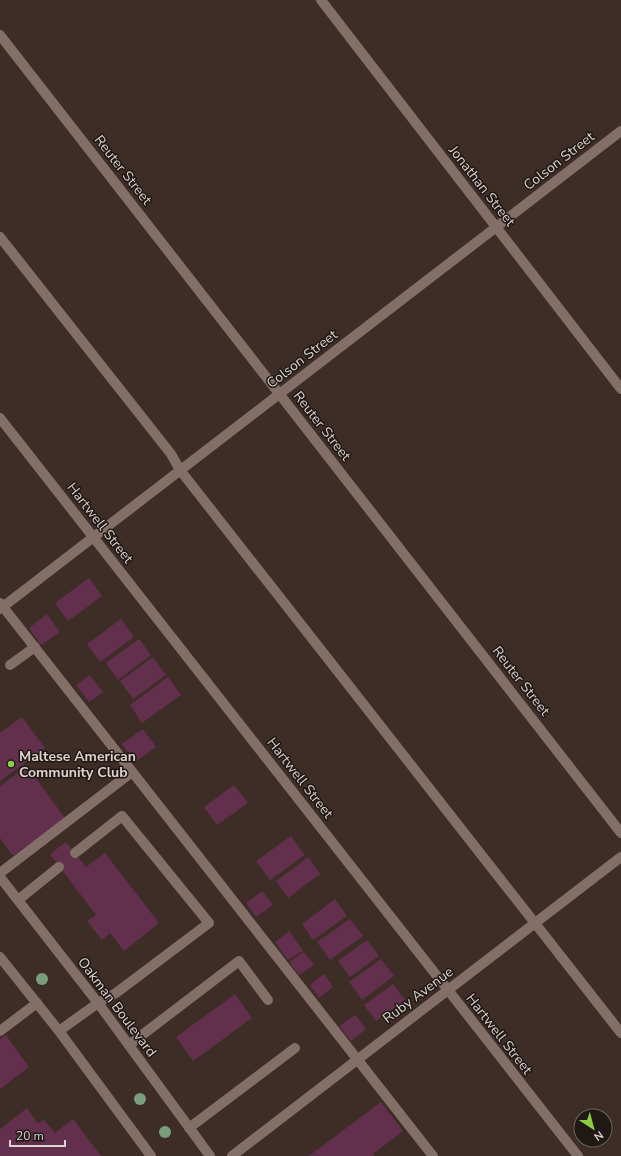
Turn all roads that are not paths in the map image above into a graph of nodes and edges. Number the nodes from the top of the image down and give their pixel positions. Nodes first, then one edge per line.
1 (321, 0) edge
2 (0, 35) edge
3 (621, 131) edge
4 (496, 227) junction
5 (0, 237) edge
6 (621, 389) edge
7 (280, 394) junction
8 (0, 418) edge
9 (180, 470) junction
10 (94, 537) junction
11 (1, 606) edge
12 (35, 647) junction
13 (10, 666) dead end
14 (132, 772) junction
15 (621, 833) edge
16 (75, 853) dead end
17 (621, 857) edge
18 (59, 867) dead end
19 (0, 873) edge
20 (0, 877) edge
21 (18, 900) junction
22 (535, 923) junction
23 (0, 957) edge
24 (448, 990) junction
25 (268, 1000) dead end
26 (37, 1003) junction
27 (98, 1003) junction
28 (0, 1031) edge
29 (59, 1031) junction
30 (621, 1033) edge
31 (129, 1045) junction
32 (295, 1048) dead end
33 (358, 1059) junction
34 (189, 1128) junction
35 (151, 1156) edge
36 (210, 1156) edge
37 (232, 1156) edge
38 (433, 1156) edge
39 (578, 1156) edge

1 - 4 street, Jonathan Street
2 - 7 street, Reuter Street
3 - 4 street, Colson Street
4 - 6 street, Jonathan Street
4 - 7 street, Colson Street
5 - 9 street
7 - 9 street, Colson Street
7 - 15 street, Reuter Street
8 - 10 street, Hartwell Street
9 - 10 street, Colson Street
9 - 22 street
10 - 11 street, Colson Street
10 - 24 street, Hartwell Street
11 - 12 street
12 - 13 street
12 - 14 street
14 - 19 street
14 - 33 street
16 - 27 street
17 - 22 street, Ruby Avenue
18 - 21 street
20 - 21 street, Oakman Boulevard
21 - 27 street, Oakman Boulevard
22 - 24 street, Ruby Avenue
22 - 30 street
23 - 26 street
24 - 33 street, Ruby Avenue
24 - 39 street, Hartwell Street
25 - 31 street
26 - 28 street
26 - 29 street
27 - 29 street
27 - 31 street, Oakman Boulevard
29 - 35 street
31 - 34 street, Oakman Boulevard
32 - 34 street
33 - 37 street, Ruby Avenue
33 - 38 street
34 - 36 street, Oakman Boulevard

